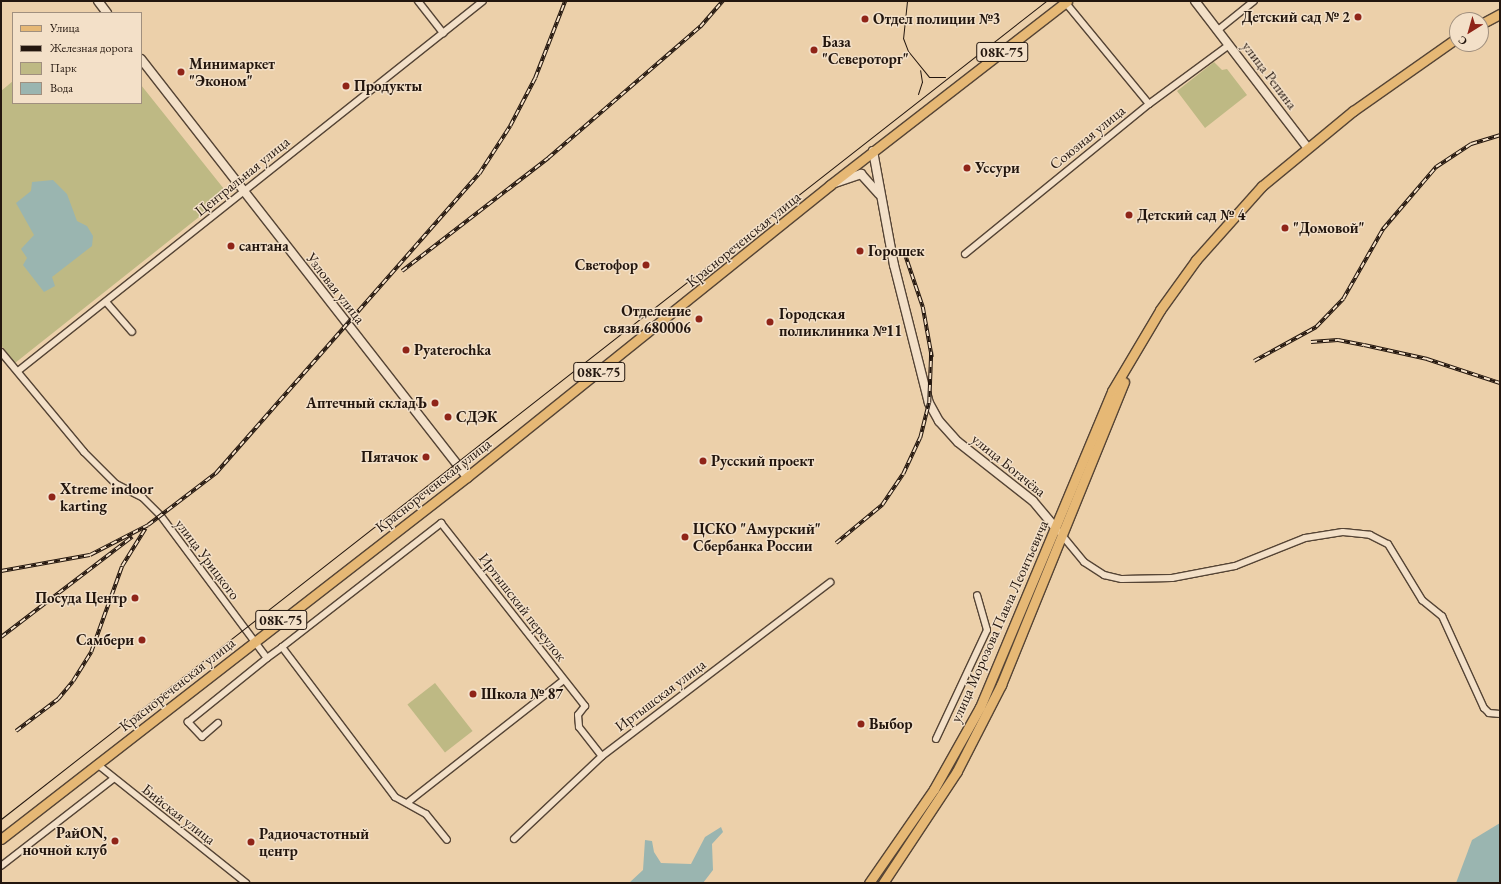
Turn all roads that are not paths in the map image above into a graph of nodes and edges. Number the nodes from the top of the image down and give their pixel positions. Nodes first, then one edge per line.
1 (418, 1) edge
2 (483, 1) edge
3 (1066, 1) edge
4 (1195, 1) edge
5 (1254, 1) edge
6 (100, 2) edge
7 (106, 12) edge
8 (1500, 14) edge
9 (1489, 20) edge
10 (1218, 30) junction
11 (443, 33) junction
12 (1449, 44) edge
13 (1229, 45) junction
14 (142, 60) edge
15 (1149, 104) junction
16 (1307, 147) junction
17 (873, 151) junction
18 (830, 185) junction
19 (243, 192) junction
20 (880, 196) junction
21 (965, 254) dead end
22 (107, 303) junction
23 (132, 332) dead end
24 (1, 352) edge
25 (1131, 358) junction
26 (18, 371) junction
27 (466, 477) junction
28 (1056, 528) junction
29 (1062, 536) junction
30 (830, 582) dead end
31 (977, 595) dead end
32 (254, 641) junction
33 (282, 647) junction
34 (267, 658) junction
35 (564, 680) junction
36 (1500, 714) edge
37 (218, 723) dead end
38 (936, 739) dead end
39 (602, 756) junction
40 (97, 764) junction
41 (113, 779) junction
42 (407, 803) junction
43 (1, 839) edge
44 (514, 839) dead end
45 (447, 840) dead end
46 (1, 866) edge
47 (246, 883) edge
48 (869, 883) edge
49 (883, 883) edge

1 - 11 street
2 - 11 street, Центральная улица
3 - 15 street
3 - 17 main road, Краснореченская улица / 08К-75
4 - 10 street, улица Репина
5 - 10 street
6 - 7 street
8 - 9 main road
10 - 13 street, улица Репина
11 - 19 street, Центральная улица
12 - 16 main road, улица Морозова Павла Леонтьевича
13 - 15 street, Союзная улица
13 - 16 street, улица Репина
14 - 19 street, Узловая улица
15 - 21 street, Союзная улица
16 - 25 main road, улица Морозова Павла Леонтьевича
17 - 18 main road, Краснореченская улица / 08К-75
17 - 20 street, улица Богачёва
18 - 20 street
18 - 27 main road, Краснореченская улица / 08К-75
19 - 22 street, Центральная улица
19 - 27 street, Узловая улица
20 - 28 street, улица Богачёва
22 - 23 street
22 - 26 street, Центральная улица
24 - 26 street, улица Урицкого
25 - 28 main road, улица Морозова Павла Леонтьевича
25 - 29 main road, улица Морозова Павла Леонтьевича
26 - 32 street, улица Урицкого
27 - 32 main road, Краснореченская улица / 08К-75
28 - 29 street, улица Богачёва
28 - 48 main road, улица Морозова Павла Леонтьевича
29 - 36 street, улица Богачёва
29 - 49 main road, улица Морозова Павла Леонтьевича
30 - 39 street, Иртышская улица
31 - 38 street
32 - 34 street, улица Урицкого
32 - 40 main road, Краснореченская улица / 08К-75
33 - 34 street
33 - 35 street, Иртышский переулок
33 - 42 street
34 - 37 street
35 - 39 street, Иртышский переулок
35 - 42 street
39 - 44 street, Иртышская улица
40 - 41 street, Бийская улица
40 - 43 main road, Краснореченская улица / 08К-75
41 - 46 street
41 - 47 street, Бийская улица
42 - 45 street

